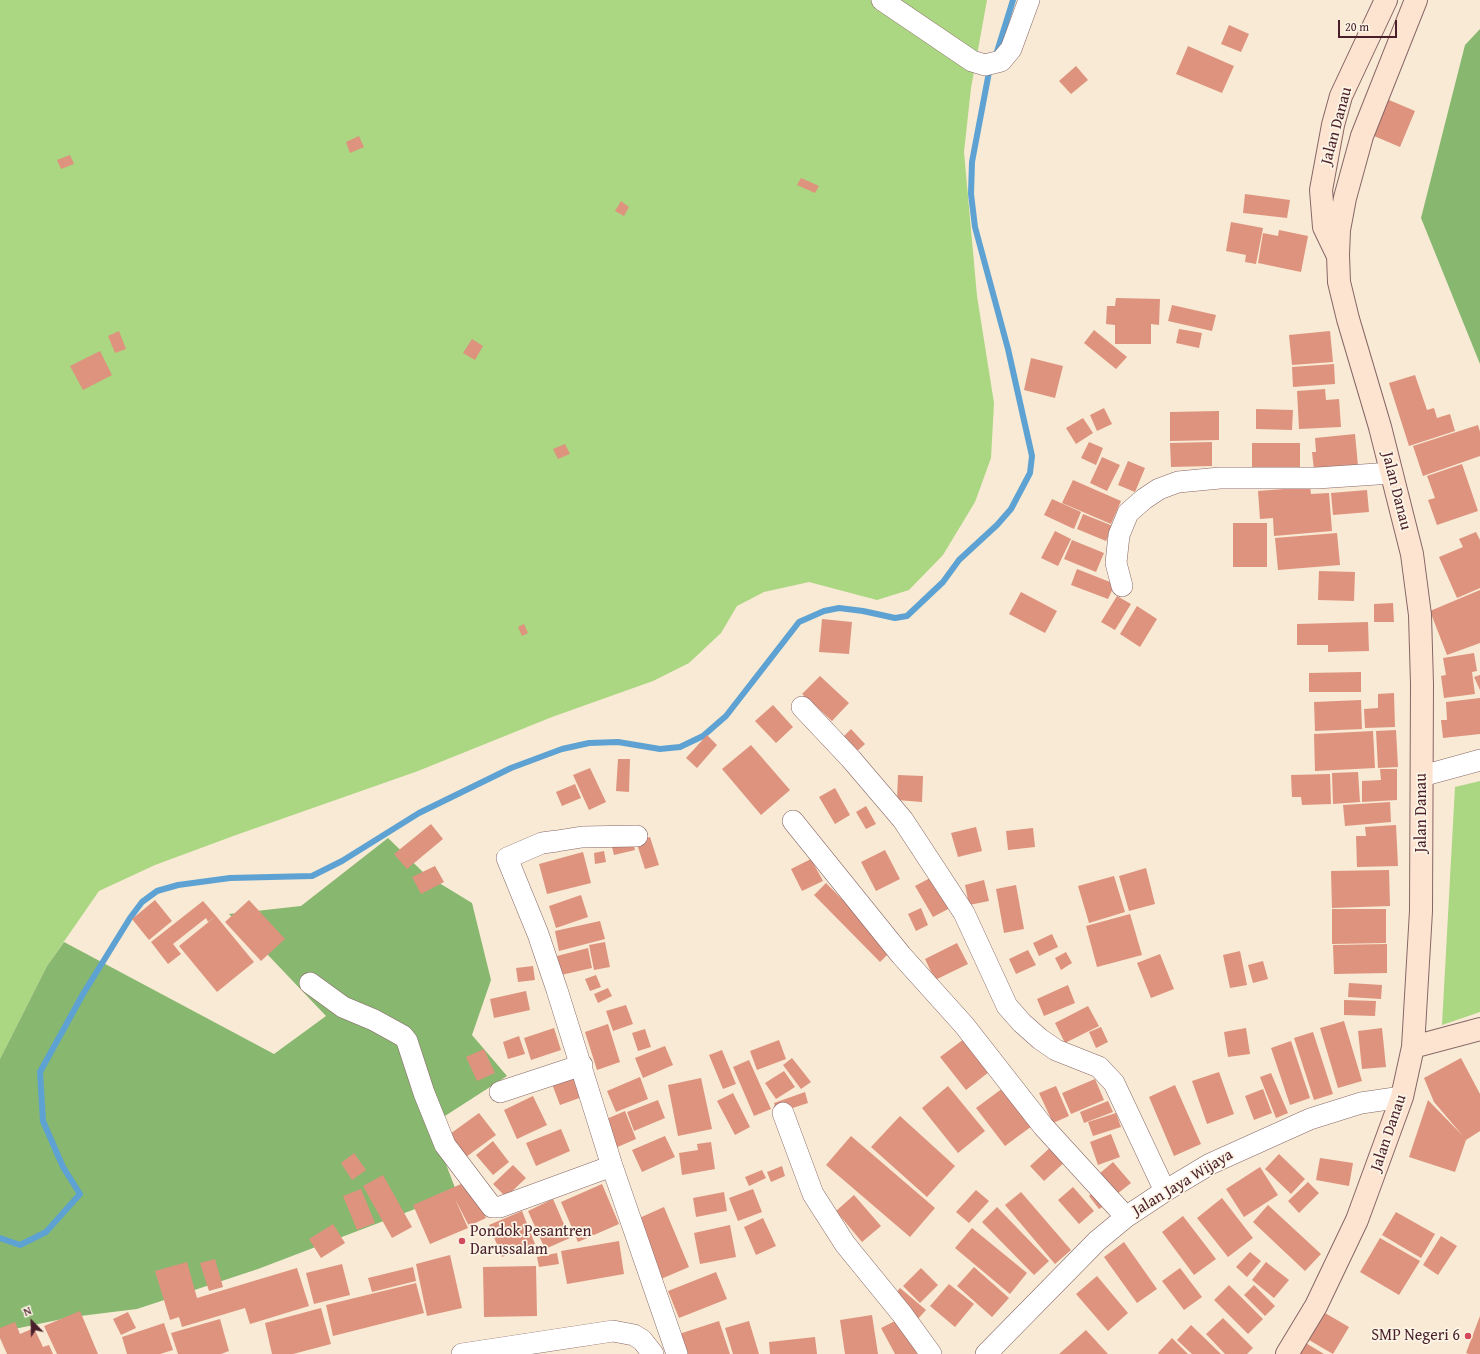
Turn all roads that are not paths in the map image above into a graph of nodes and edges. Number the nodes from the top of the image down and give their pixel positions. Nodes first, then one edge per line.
1 (882, 0) edge
2 (1029, 0) edge
3 (1386, 0) edge
4 (1416, 0) edge
5 (1338, 255) junction
6 (1392, 473) junction
7 (1122, 586) dead end
8 (802, 707) dead end
9 (1480, 760) edge
10 (1422, 776) junction
11 (793, 821) dead end
12 (637, 836) dead end
13 (310, 983) dead end
14 (1480, 1029) edge
15 (1413, 1047) junction
16 (582, 1065) junction
17 (500, 1092) dead end
18 (1402, 1097) junction
19 (783, 1114) dead end
20 (612, 1166) junction
21 (1165, 1191) junction
22 (1126, 1217) junction
23 (462, 1354) edge
24 (653, 1354) edge
25 (677, 1354) edge
26 (931, 1354) edge
27 (986, 1354) edge
28 (1287, 1354) edge

1 - 2 street
3 - 5 street, Jalan Danau
4 - 5 street, Jalan Danau
5 - 6 street, Jalan Danau
6 - 7 street
6 - 10 street, Jalan Danau
8 - 21 street
9 - 10 street
10 - 15 street, Jalan Danau
11 - 22 street
12 - 16 street
13 - 20 street
14 - 15 street
15 - 18 street, Jalan Danau
16 - 17 street
16 - 20 street
18 - 21 street, Jalan Jaya Wijaya
18 - 28 street, Jalan Danau
19 - 26 street
20 - 25 street
21 - 22 street, Jalan Jaya Wijaya
22 - 27 street, Jalan Jaya Wijaya
23 - 24 street

